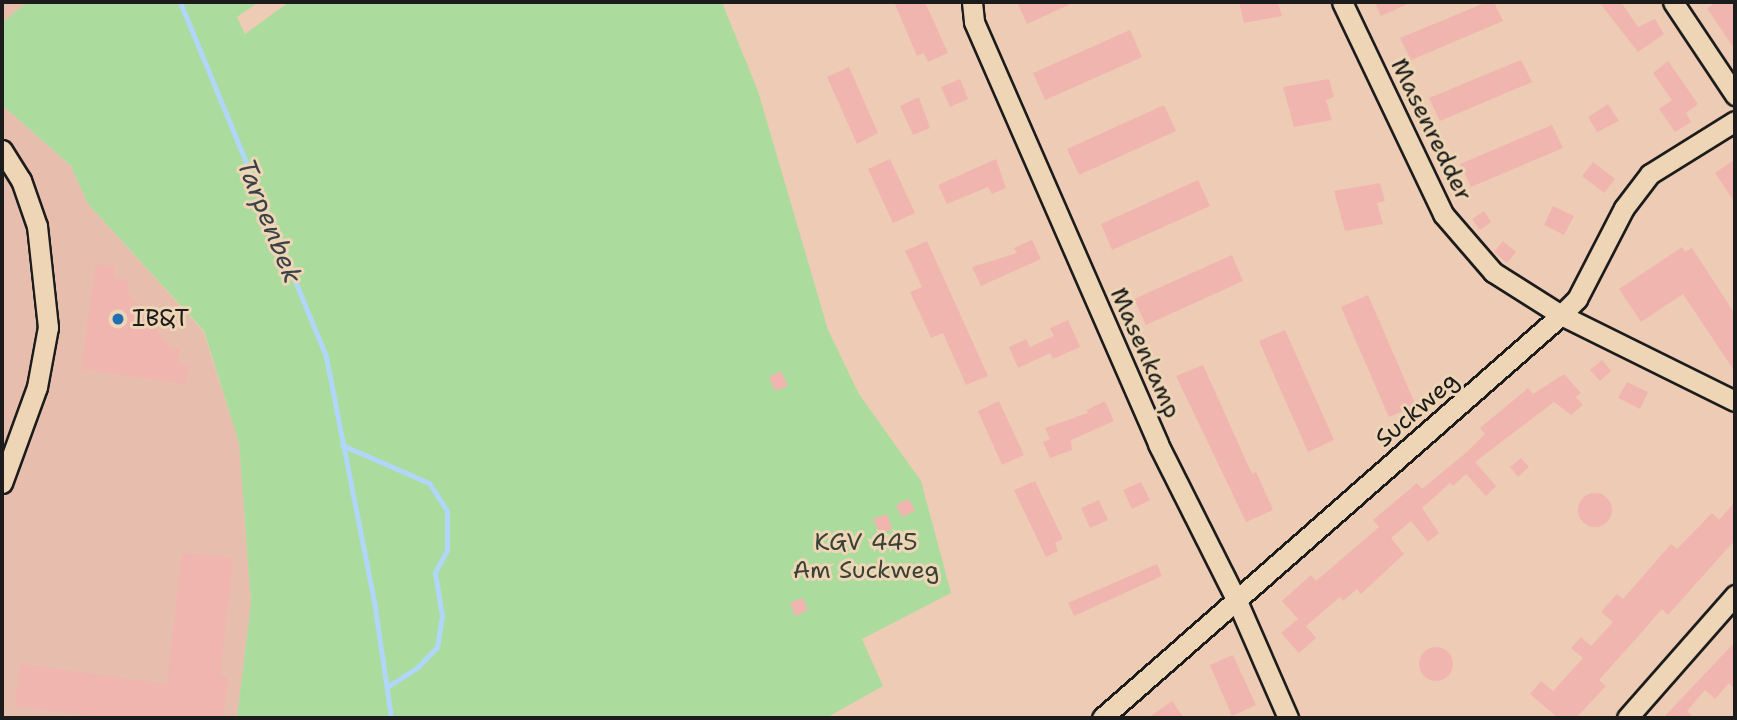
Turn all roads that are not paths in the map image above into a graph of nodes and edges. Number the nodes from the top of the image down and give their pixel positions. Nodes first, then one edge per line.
1 (972, 2) edge
2 (1342, 2) edge
3 (1673, 2) edge
4 (1735, 95) edge
5 (1735, 121) edge
6 (2, 150) edge
7 (1561, 315) junction
8 (1735, 401) edge
9 (2, 483) edge
10 (1735, 595) edge
11 (1237, 601) junction
12 (1102, 718) edge
13 (1288, 718) edge
14 (1627, 718) edge

1 - 11 street, Masenkamp
2 - 7 street, Masenredder
3 - 4 street
5 - 7 street, Suckweg
6 - 9 street
7 - 8 street, Masenredder
7 - 11 street, Suckweg
10 - 14 street
11 - 12 street, Suckweg
11 - 13 street, Masenkamp

